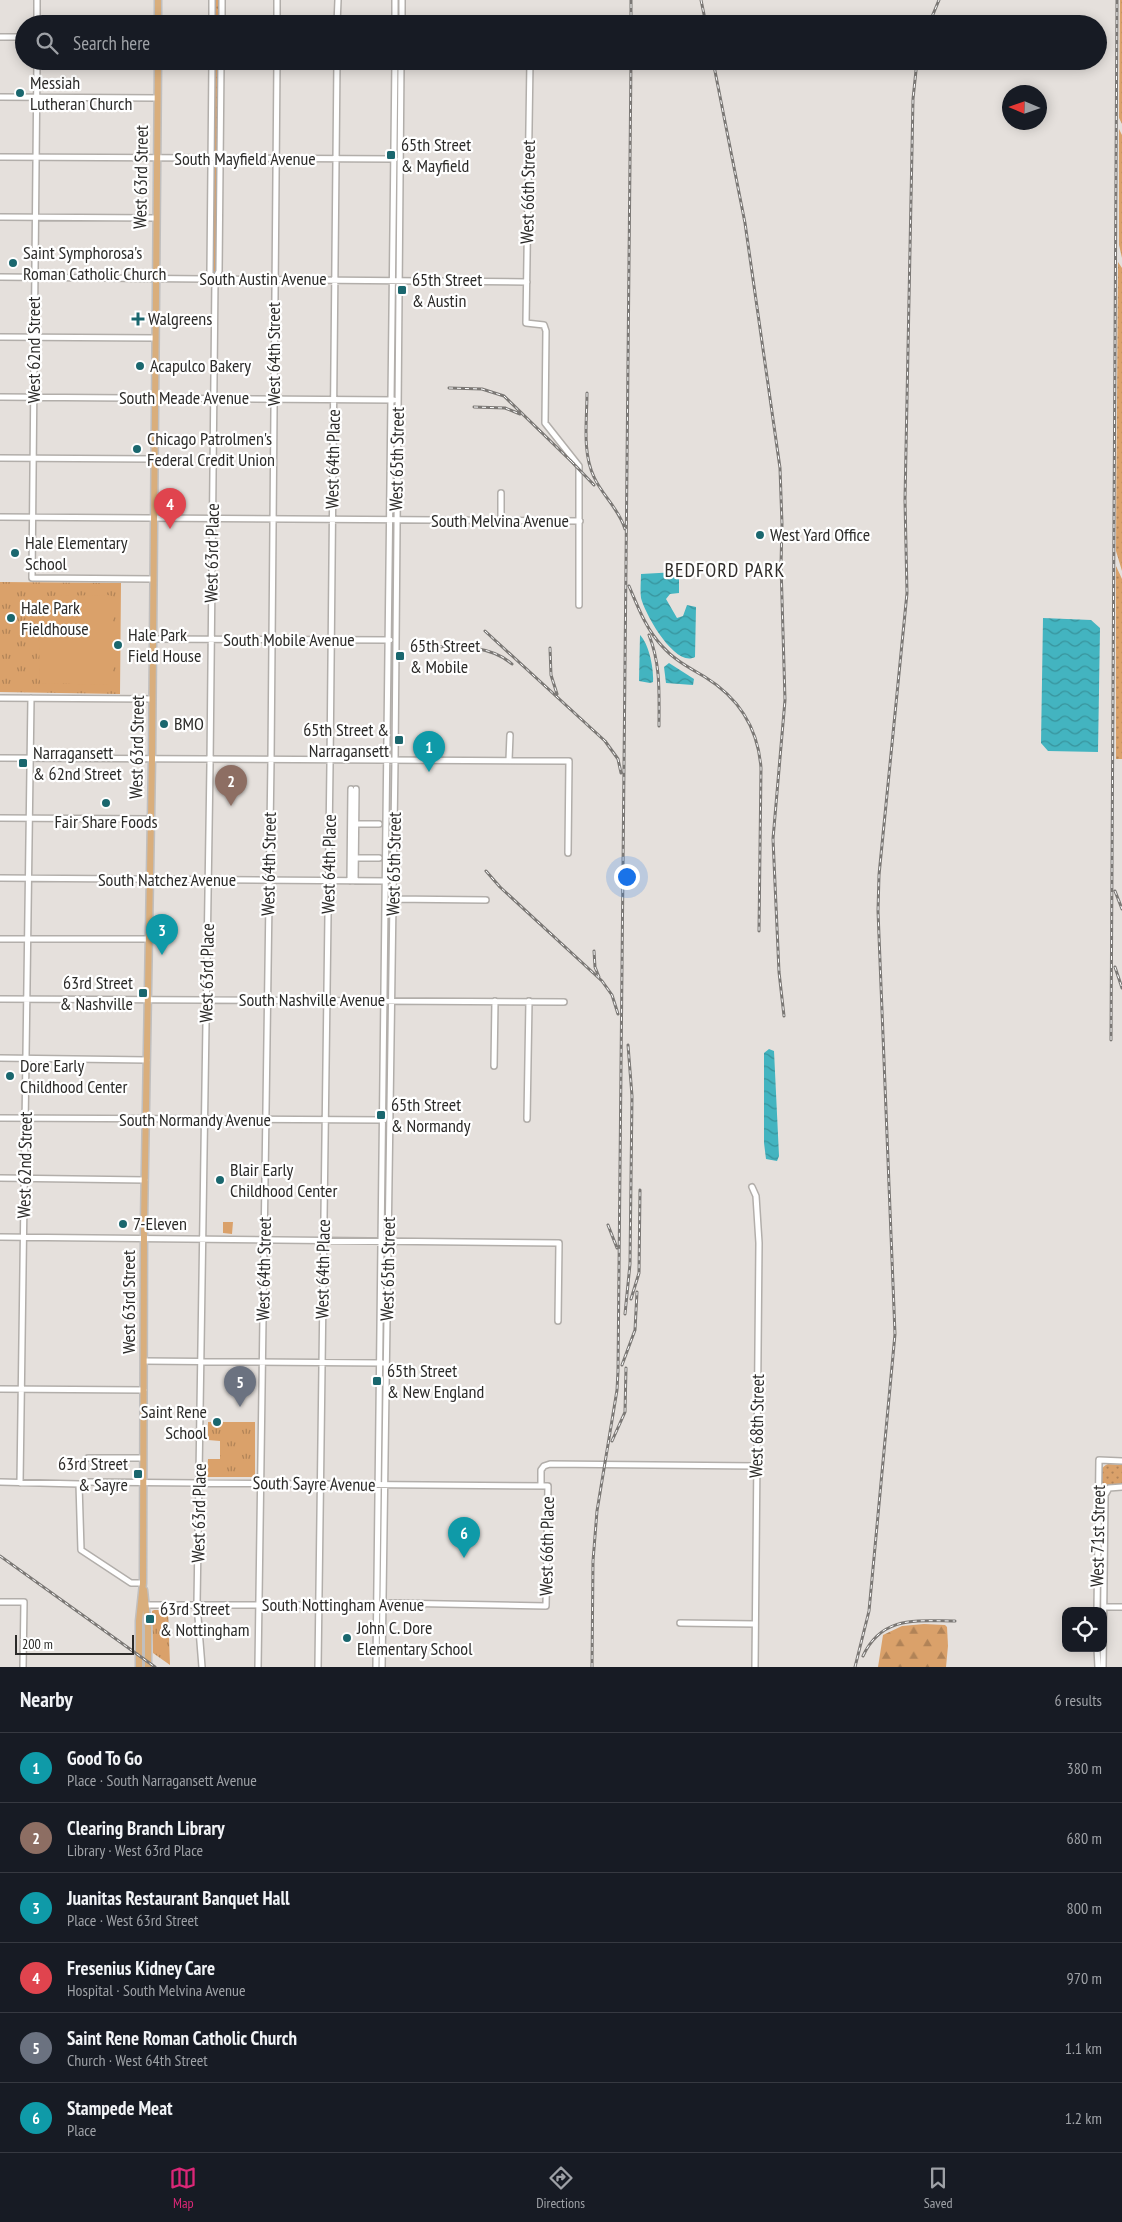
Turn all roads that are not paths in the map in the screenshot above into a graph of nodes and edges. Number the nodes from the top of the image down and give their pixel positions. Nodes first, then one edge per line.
1 (37, 0) edge
2 (158, 0) edge
3 (212, 0) edge
4 (222, 0) edge
5 (277, 0) edge
6 (338, 0) edge
7 (395, 0) edge
8 (402, 0) edge
9 (37, 15) edge
10 (158, 15) edge
11 (212, 15) edge
12 (222, 15) edge
13 (277, 15) edge
14 (337, 15) edge
15 (395, 15) edge
16 (402, 15) edge
17 (0, 37) edge
18 (15, 37) edge
19 (37, 70) edge
20 (158, 70) edge
21 (212, 70) edge
22 (221, 70) edge
23 (276, 70) edge
24 (337, 70) edge
25 (395, 70) edge
26 (401, 70) edge
27 (530, 70) edge
28 (0, 97) edge
29 (36, 97) junction
30 (157, 98) junction
31 (0, 157) edge
32 (36, 158) junction
33 (156, 158) junction
34 (211, 158) junction
35 (221, 158) junction
36 (276, 159) junction
37 (336, 159) junction
38 (394, 159) junction
39 (400, 160) junction
40 (0, 217) edge
41 (35, 217) junction
42 (156, 218) junction
43 (0, 277) edge
44 (35, 278) junction
45 (156, 278) junction
46 (215, 279) junction
47 (275, 279) junction
48 (335, 279) junction
49 (393, 280) junction
50 (399, 280) junction
51 (527, 282) junction
52 (0, 337) edge
53 (34, 338) junction
54 (155, 338) junction
55 (392, 367) junction
56 (398, 367) junction
57 (0, 397) edge
58 (34, 397) junction
59 (155, 398) junction
60 (214, 399) junction
61 (274, 399) junction
62 (334, 400) junction
63 (394, 400) junction
64 (0, 458) edge
65 (33, 458) junction
66 (154, 459) junction
67 (501, 493) dead end
68 (0, 517) edge
69 (33, 518) junction
70 (154, 519) junction
71 (212, 519) junction
72 (273, 520) junction
73 (333, 520) junction
74 (390, 520) junction
75 (397, 520) junction
76 (501, 520) junction
77 (580, 521) junction
78 (153, 579) junction
79 (579, 606) dead end
80 (153, 639) junction
81 (211, 639) junction
82 (272, 640) junction
83 (332, 640) junction
84 (388, 640) junction
85 (396, 640) junction
86 (0, 698) edge
87 (32, 698) junction
88 (152, 699) junction
89 (510, 735) dead end
90 (0, 758) edge
91 (31, 758) junction
92 (152, 759) junction
93 (210, 759) junction
94 (271, 760) junction
95 (330, 760) junction
96 (387, 760) junction
97 (395, 760) junction
98 (509, 760) junction
99 (354, 789) dead end
100 (0, 818) edge
101 (30, 818) junction
102 (151, 819) junction
103 (353, 824) junction
104 (380, 824) dead end
105 (568, 853) dead end
106 (353, 858) junction
107 (379, 858) dead end
108 (0, 878) edge
109 (29, 878) junction
110 (150, 880) junction
111 (208, 880) junction
112 (269, 880) junction
113 (329, 880) junction
114 (386, 880) junction
115 (353, 881) junction
116 (393, 881) junction
117 (385, 899) junction
118 (393, 899) junction
119 (486, 900) dead end
120 (0, 938) edge
121 (28, 939) junction
122 (149, 939) junction
123 (0, 999) edge
124 (28, 999) junction
125 (148, 999) junction
126 (206, 1000) junction
127 (267, 1000) junction
128 (327, 1000) junction
129 (384, 1000) junction
130 (391, 1000) junction
131 (495, 1001) junction
132 (528, 1002) junction
133 (564, 1002) dead end
134 (0, 1058) edge
135 (27, 1059) junction
136 (147, 1060) junction
137 (494, 1066) dead end
138 (0, 1118) edge
139 (26, 1118) junction
140 (527, 1118) dead end
141 (146, 1119) junction
142 (205, 1120) junction
143 (266, 1120) junction
144 (325, 1120) junction
145 (383, 1120) junction
146 (390, 1120) junction
147 (0, 1178) edge
148 (25, 1178) junction
149 (145, 1180) junction
150 (752, 1187) dead end
151 (0, 1237) edge
152 (24, 1237) junction
153 (144, 1238) junction
154 (203, 1240) junction
155 (264, 1240) junction
156 (324, 1241) junction
157 (381, 1241) junction
158 (389, 1241) junction
159 (558, 1321) dead end
160 (144, 1361) junction
161 (201, 1361) junction
162 (262, 1362) junction
163 (322, 1362) junction
164 (380, 1362) junction
165 (386, 1362) junction
166 (0, 1389) edge
167 (22, 1389) junction
168 (144, 1390) junction
169 (88, 1458) dead end
170 (143, 1458) junction
171 (1122, 1460) edge
172 (756, 1466) junction
173 (0, 1482) edge
174 (86, 1482) dead end
175 (143, 1482) junction
176 (20, 1483) junction
177 (200, 1483) junction
178 (260, 1483) junction
179 (320, 1484) junction
180 (378, 1484) junction
181 (385, 1485) junction
182 (542, 1486) junction
183 (548, 1486) joint
184 (1122, 1487) edge
185 (143, 1583) junction
186 (0, 1602) edge
187 (197, 1604) junction
188 (144, 1605) junction
189 (259, 1605) junction
190 (319, 1605) junction
191 (380, 1605) junction
192 (546, 1606) joint
193 (1097, 1607) edge
194 (1104, 1607) edge
195 (1107, 1607) edge
196 (1122, 1608) edge
197 (680, 1623) dead end
198 (755, 1624) junction
199 (1097, 1652) edge
200 (1103, 1652) edge
201 (23, 1667) edge
202 (139, 1667) edge
203 (148, 1667) edge
204 (202, 1667) edge
205 (258, 1667) edge
206 (318, 1667) edge
207 (376, 1667) edge
208 (382, 1667) edge
209 (755, 1667) edge
210 (1098, 1667) edge
211 (1103, 1667) edge

1 - 9 street
2 - 10 main road
3 - 11 street
4 - 12 street
5 - 13 street
6 - 14 street
7 - 15 street
8 - 16 street
17 - 18 street
19 - 29 street, West 62nd Street
20 - 30 main road, West 63rd Street
21 - 34 street, West 63rd Place
22 - 35 street, West 63rd Place
23 - 36 street, West 64th Street
24 - 37 street, West 64th Place
25 - 38 street, West 65th Street
26 - 39 street, West 65th Street
27 - 51 street, West 66th Street
28 - 29 street
29 - 30 street
29 - 32 street, West 62nd Street
30 - 33 main road, West 63rd Street
31 - 32 street, South Mayfield Avenue
32 - 33 street, South Mayfield Avenue
32 - 41 street, West 62nd Street
33 - 34 street, South Mayfield Avenue
33 - 42 main road, West 63rd Street
34 - 35 street, South Mayfield Avenue
34 - 46 street, West 63rd Place
35 - 36 street, South Mayfield Avenue
35 - 46 street, West 63rd Place
36 - 37 street, South Mayfield Avenue
36 - 47 street, West 64th Street
37 - 38 street, South Mayfield Avenue
37 - 48 street, West 64th Place
38 - 39 street, South Mayfield Avenue
38 - 49 street, West 65th Street
39 - 50 street, West 65th Street
40 - 41 street
41 - 42 street
41 - 44 street, West 62nd Street
42 - 45 main road, West 63rd Street
43 - 44 street, South Austin Avenue
44 - 45 street, South Austin Avenue
44 - 53 street, West 62nd Street
45 - 46 street, South Austin Avenue
45 - 54 main road, West 63rd Street
46 - 47 street, South Austin Avenue
46 - 60 street, West 63rd Place
47 - 48 street, South Austin Avenue
47 - 61 street, West 64th Street
48 - 49 street, South Austin Avenue
48 - 62 street, West 64th Place
49 - 50 street, South Austin Avenue
49 - 55 street, West 65th Street
50 - 51 street, South Austin Avenue
50 - 56 street, West 65th Street
51 - 77 street, West 66th Street
52 - 53 street
53 - 54 street
53 - 58 street, West 62nd Street
54 - 59 main road, West 63rd Street
55 - 56 street
55 - 63 street, West 65th Street
56 - 63 street, West 65th Street
57 - 58 street, South Meade Avenue
58 - 59 street, South Meade Avenue
58 - 65 street, West 62nd Street
59 - 60 street, South Meade Avenue
59 - 66 main road, West 63rd Street
60 - 61 street, South Meade Avenue
60 - 71 street, West 63rd Place
61 - 62 street, South Meade Avenue
61 - 72 street, West 64th Street
62 - 63 street, South Meade Avenue
62 - 73 street, West 64th Place
63 - 74 street, West 65th Street
63 - 75 street, West 65th Street
64 - 65 street
65 - 66 street
65 - 69 street, West 62nd Street
66 - 70 main road, West 63rd Street
67 - 76 street
68 - 69 street, South Melvina Avenue
69 - 70 street, South Melvina Avenue
69 - 78 street, West 62nd Street
70 - 71 street, South Melvina Avenue
70 - 78 main road, West 63rd Street
71 - 72 street, South Melvina Avenue
71 - 81 street, West 63rd Place
72 - 73 street, South Melvina Avenue
72 - 82 street, West 64th Street
73 - 74 street, South Melvina Avenue
73 - 83 street, West 64th Place
74 - 75 street, South Melvina Avenue
74 - 84 street, West 65th Street
75 - 76 street, South Melvina Avenue
75 - 85 street, West 65th Street
76 - 77 street, South Melvina Avenue
77 - 79 street
78 - 80 main road, West 63rd Street
80 - 81 street, South Mobile Avenue
80 - 88 main road, West 63rd Street
81 - 82 street, South Mobile Avenue
81 - 93 street, West 63rd Place
82 - 83 street, South Mobile Avenue
82 - 94 street, West 64th Street
83 - 84 street, South Mobile Avenue
83 - 95 street, West 64th Place
84 - 85 street, South Mobile Avenue
84 - 96 street, West 65th Street
85 - 97 street, West 65th Street
86 - 87 street
87 - 88 street
87 - 91 street, West 62nd Street
88 - 92 main road, West 63rd Street
89 - 98 street
90 - 91 street
91 - 92 street
91 - 101 street, West 62nd Street
92 - 93 street
92 - 102 main road, West 63rd Street
93 - 94 street
93 - 111 street, West 63rd Place
94 - 95 street
94 - 112 street, West 64th Street
95 - 96 street
95 - 113 street, West 64th Place
96 - 97 street
96 - 114 street, West 65th Street
97 - 98 street
97 - 116 street, West 65th Street
98 - 105 street
99 - 103 street
100 - 101 street
101 - 102 street
101 - 109 street, West 62nd Street
102 - 110 main road, West 63rd Street
103 - 104 street
103 - 106 street
106 - 107 street
106 - 115 street
108 - 109 street, South Natchez Avenue
109 - 110 street, South Natchez Avenue
109 - 121 street, West 62nd Street
110 - 111 street, South Natchez Avenue
110 - 122 main road, West 63rd Street
111 - 112 street, South Natchez Avenue
111 - 126 street, West 63rd Place
112 - 113 street, South Natchez Avenue
112 - 127 street, West 64th Street
113 - 115 street, South Natchez Avenue
113 - 128 street, West 64th Place
114 - 115 street, South Natchez Avenue
114 - 116 street, South Natchez Avenue
114 - 117 street, West 65th Street
116 - 118 street, West 65th Street
117 - 118 street
117 - 129 street, West 65th Street
118 - 119 street
118 - 130 street, West 65th Street
120 - 121 street
121 - 122 street
121 - 124 street, West 62nd Street
122 - 125 main road, West 63rd Street
123 - 124 street, South Nashville Avenue
124 - 125 street, South Nashville Avenue
124 - 135 street, West 62nd Street
125 - 126 street, South Nashville Avenue
125 - 136 main road, West 63rd Street
126 - 127 street, South Nashville Avenue
126 - 142 street, West 63rd Place
127 - 128 street, South Nashville Avenue
127 - 143 street, West 64th Street
128 - 129 street, South Nashville Avenue
128 - 144 street, West 64th Place
129 - 130 street, South Nashville Avenue
129 - 145 street, West 65th Street
130 - 131 street, South Nashville Avenue
130 - 146 street, West 65th Street
131 - 132 street, South Nashville Avenue
131 - 137 street
132 - 133 street, South Nashville Avenue
132 - 140 street
134 - 135 street
135 - 136 street
135 - 139 street, West 62nd Street
136 - 141 main road, West 63rd Street
138 - 139 street, South Normandy Avenue
139 - 141 street, South Normandy Avenue
139 - 148 street, West 62nd Street
141 - 142 street, South Normandy Avenue
141 - 149 main road, West 63rd Street
142 - 143 street, South Normandy Avenue
142 - 154 street, West 63rd Place
143 - 144 street, South Normandy Avenue
143 - 155 street, West 64th Street
144 - 145 street, South Normandy Avenue
144 - 156 street, West 64th Place
145 - 146 street, South Normandy Avenue
145 - 157 street, West 65th Street
146 - 158 street, West 65th Street
147 - 148 street
148 - 149 street
148 - 152 street, West 62nd Street
149 - 153 main road, West 63rd Street
150 - 172 street, West 68th Street
151 - 152 street
152 - 153 street
152 - 167 street, West 62nd Street
153 - 154 street
153 - 160 main road, West 63rd Street
154 - 155 street
154 - 161 street, West 63rd Place
155 - 156 street
155 - 162 street, West 64th Street
156 - 157 street
156 - 163 street, West 64th Place
157 - 158 street
157 - 164 street, West 65th Street
158 - 159 street
158 - 165 street, West 65th Street
160 - 161 street
160 - 168 main road, West 63rd Street
161 - 162 street
161 - 177 street, West 63rd Place
162 - 163 street
162 - 178 street, West 64th Street
163 - 164 street
163 - 179 street, West 64th Place
164 - 165 street
164 - 180 street, West 65th Street
165 - 181 street, West 65th Street
166 - 167 street
167 - 168 street
167 - 176 street, West 62nd Street
168 - 170 main road, West 63rd Street
169 - 170 street
170 - 175 main road, West 63rd Street
171 - 193 street, West 71st Street
172 - 182 street
172 - 198 street, West 68th Street
173 - 176 street
174 - 175 street, South Sayre Avenue
175 - 177 street, South Sayre Avenue
175 - 185 main road, West 63rd Street
176 - 185 street
177 - 178 street, South Sayre Avenue
177 - 187 street, West 63rd Place
178 - 179 street, South Sayre Avenue
178 - 189 street, West 64th Street
179 - 180 street, South Sayre Avenue
179 - 190 street, West 64th Place
180 - 181 street, South Sayre Avenue
180 - 191 street, West 65th Street
181 - 182 street, South Sayre Avenue
181 - 191 street, West 65th Street
182 - 183 street, South Sayre Avenue
183 - 192 street, West 66th Place
184 - 194 street, West 71st Street
185 - 188 main road, West 63rd Street
186 - 201 street
187 - 188 street, South Nottingham Avenue
187 - 189 street, South Nottingham Avenue
187 - 204 street, West 63rd Place
188 - 202 main road, West 63rd Street
188 - 203 main road, West 63rd Street
189 - 190 street, South Nottingham Avenue
189 - 205 street, West 64th Street
190 - 191 street, South Nottingham Avenue
190 - 206 street, West 64th Place
191 - 192 street, South Nottingham Avenue
191 - 207 street, West 65th Street
191 - 208 street, West 65th Street
195 - 196 street
197 - 198 street
198 - 209 street, West 68th Street
199 - 210 street
200 - 211 street, West 71st Street

